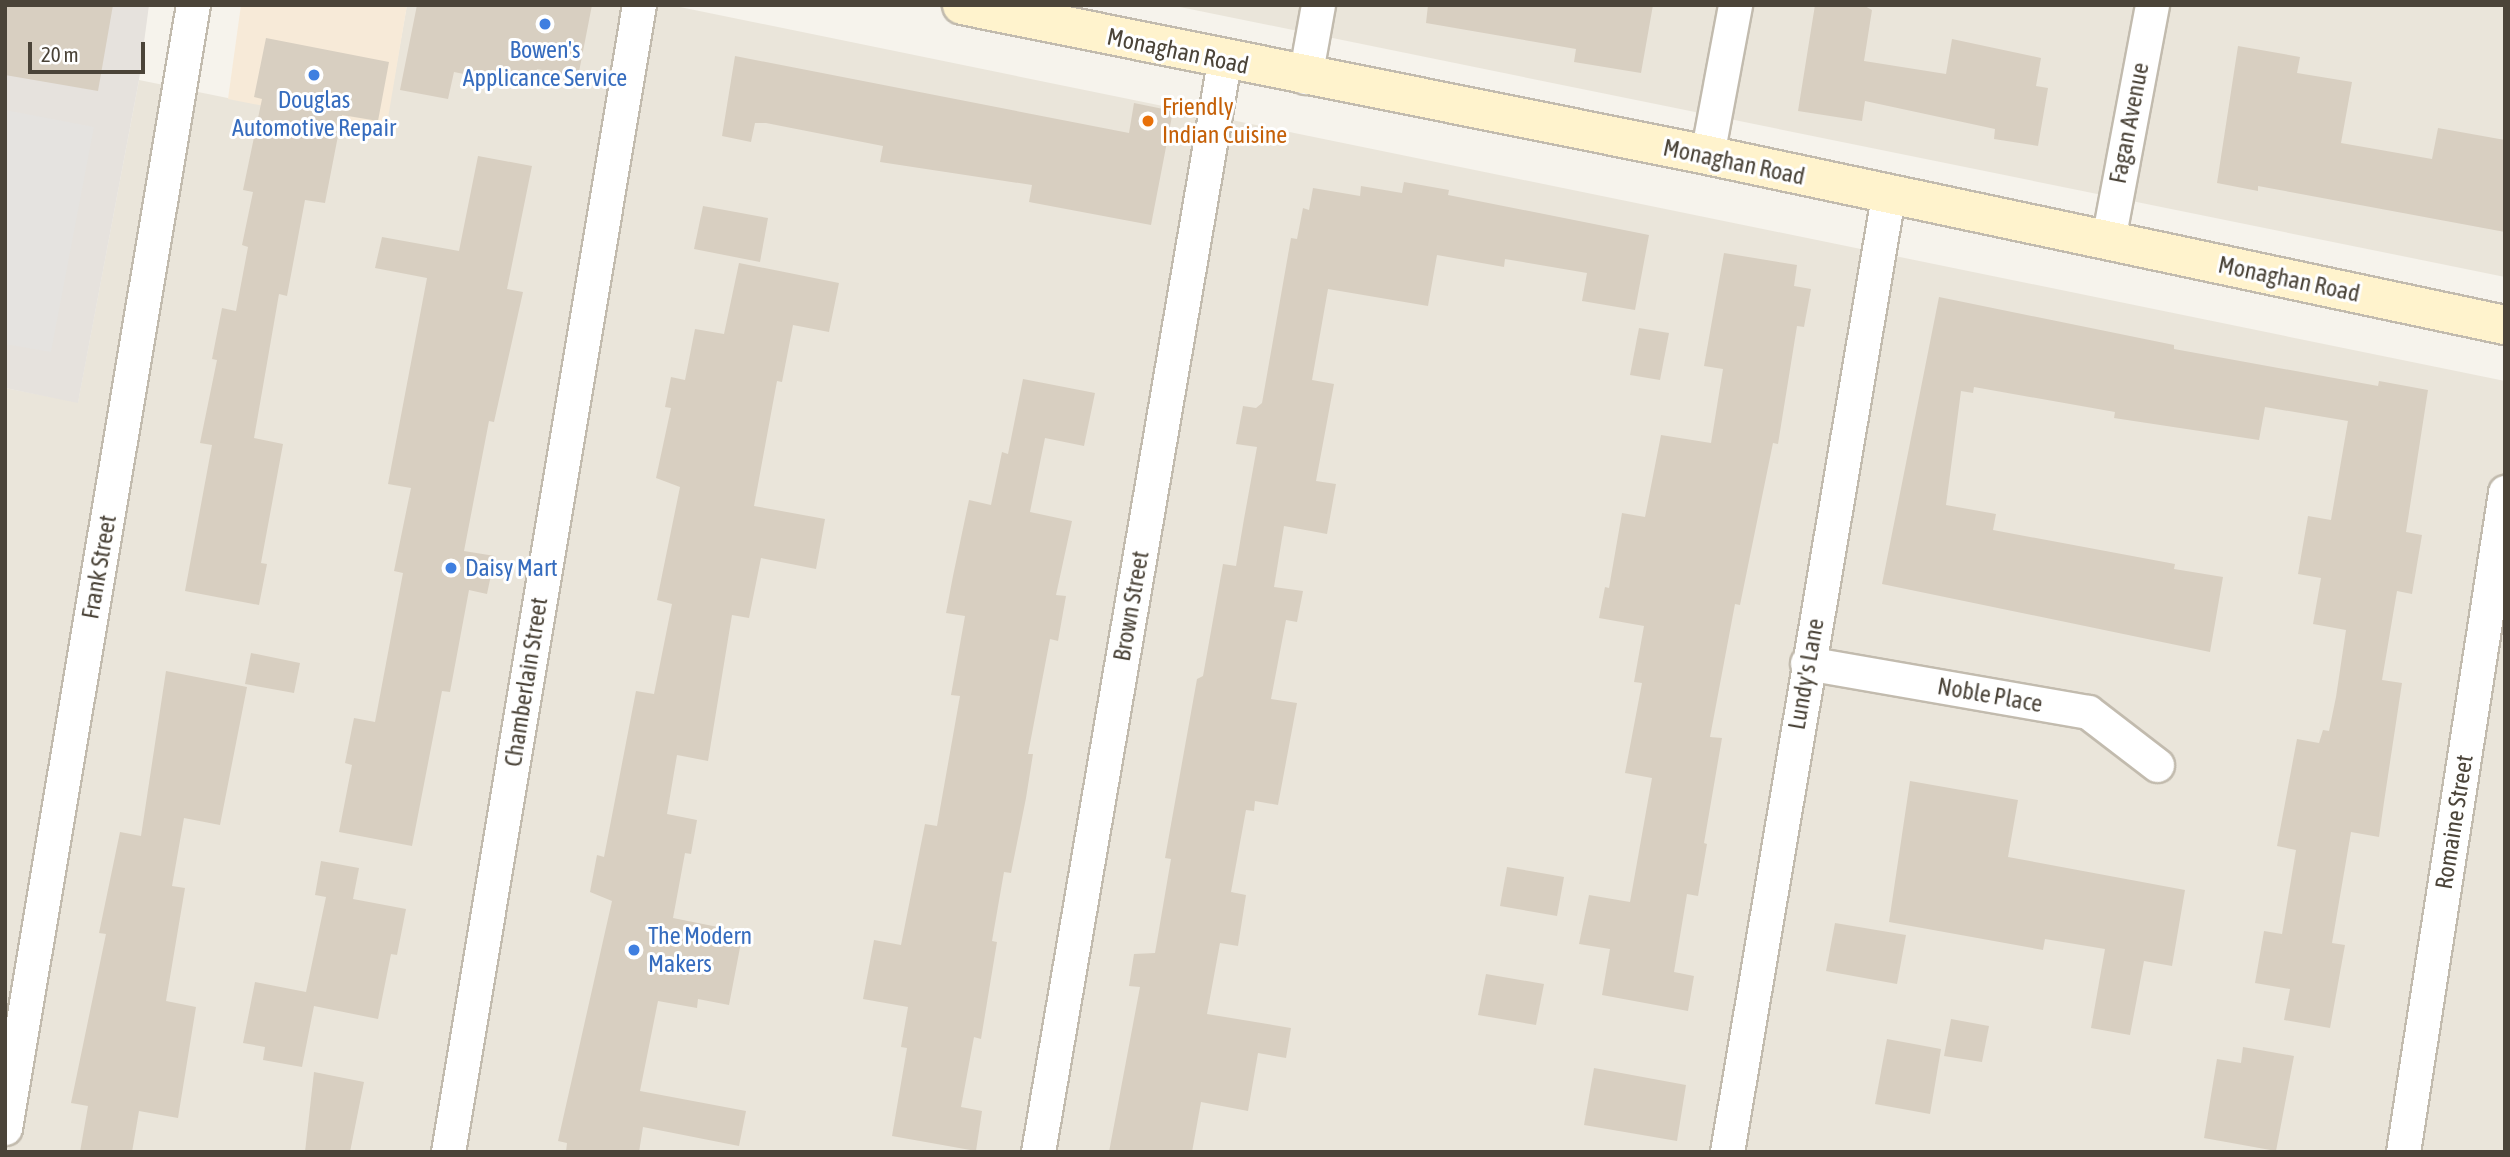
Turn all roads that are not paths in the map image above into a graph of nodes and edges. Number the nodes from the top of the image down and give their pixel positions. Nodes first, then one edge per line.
1 (193, 5) edge
2 (639, 5) edge
3 (962, 5) edge
4 (1318, 5) edge
5 (1735, 5) edge
6 (2152, 5) edge
7 (1224, 61) junction
8 (1305, 77) junction
9 (1707, 155) junction
10 (1888, 196) junction
11 (2108, 240) junction
12 (2505, 325) edge
13 (2505, 492) edge
14 (1807, 663) junction
15 (2157, 765) dead end
16 (5, 1128) edge
17 (448, 1152) edge
18 (1038, 1152) edge
19 (1727, 1152) edge
20 (2403, 1152) edge

1 - 16 street, Frank Street
2 - 17 street, Chamberlain Street
3 - 7 main road, Monaghan Road
4 - 8 street
5 - 9 street
6 - 11 street, Fagan Avenue
7 - 8 main road, Monaghan Road
7 - 18 street, Brown Street
8 - 9 main road, Monaghan Road
9 - 10 main road, Monaghan Road
10 - 11 main road, Monaghan Road
10 - 14 street, Lundy's Lane
11 - 12 main road, Monaghan Road
13 - 20 street, Romaine Street
14 - 15 street, Noble Place
14 - 19 street, Lundy's Lane

